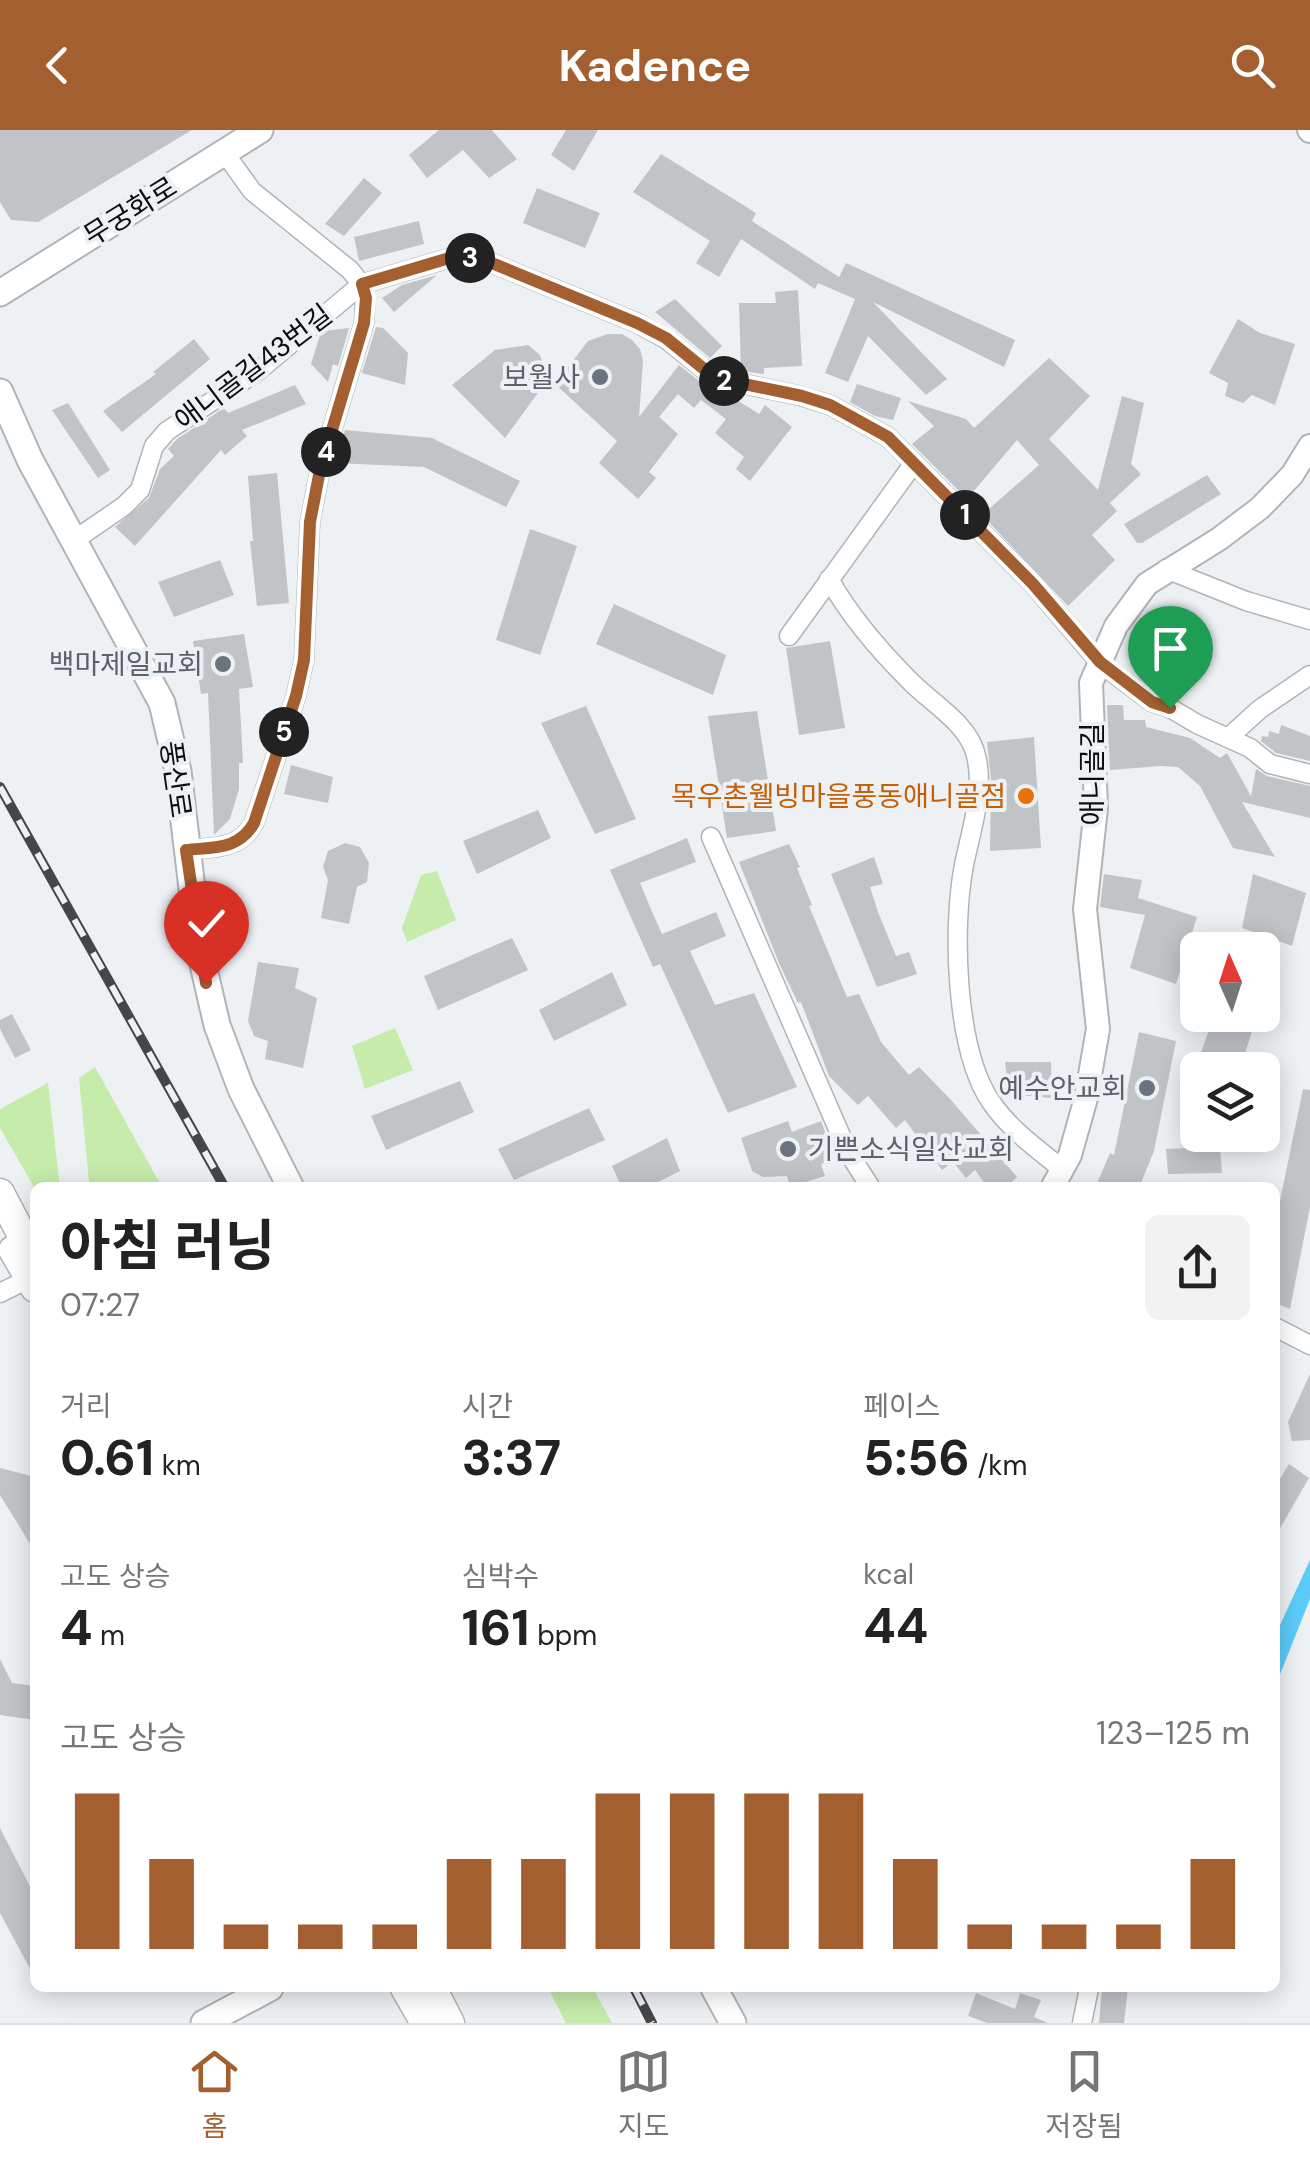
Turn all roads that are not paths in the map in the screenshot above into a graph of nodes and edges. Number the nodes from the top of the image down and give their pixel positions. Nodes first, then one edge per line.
1 (260, 130) edge
2 (224, 152) junction
3 (362, 284) junction
4 (0, 294) edge
5 (0, 392) edge
6 (1310, 446) edge
7 (914, 463) junction
8 (74, 541) junction
9 (1166, 570) junction
10 (829, 579) junction
11 (1310, 620) edge
12 (789, 636) dead end
13 (1100, 662) junction
14 (1310, 675) edge
15 (1228, 738) junction
16 (1310, 774) edge
17 (711, 838) dead end
18 (186, 850) junction
19 (1058, 1179) edge
20 (287, 1182) edge
21 (867, 1182) edge
22 (0, 1193) edge
23 (0, 1227) edge
24 (30, 1268) edge
25 (30, 1272) edge
26 (30, 1278) edge
27 (0, 1293) edge
28 (1280, 1330) edge
29 (1310, 1346) edge
30 (262, 1992) edge
31 (407, 1992) edge
32 (434, 1992) edge
33 (716, 1992) edge
34 (1087, 1992) edge
35 (204, 2023) edge
36 (425, 2023) edge
37 (450, 2023) edge
38 (733, 2023) edge
39 (1082, 2023) edge

1 - 2 main road, 무궁화로
2 - 3 street, 애니골길43번길
2 - 4 main road, 무궁화로
3 - 7 street, 애니골길43번길
3 - 8 street, 애니골길43번길
3 - 18 street, 애니골길43번길
5 - 8 main road, 풍산로
6 - 9 street, 애니골길
7 - 10 street
7 - 13 street, 애니골길43번길
8 - 18 main road, 풍산로
9 - 11 street
9 - 13 street, 애니골길
10 - 12 street
10 - 19 street
13 - 15 street, 애니골길43번길
13 - 19 street, 애니골길
14 - 15 street
15 - 16 street, 애니골길43번길
17 - 21 street
18 - 20 main road, 풍산로
22 - 24 main road
23 - 25 main road
26 - 27 street
28 - 29 street
30 - 35 main road
31 - 36 main road
32 - 37 main road
33 - 38 main road
34 - 39 street

